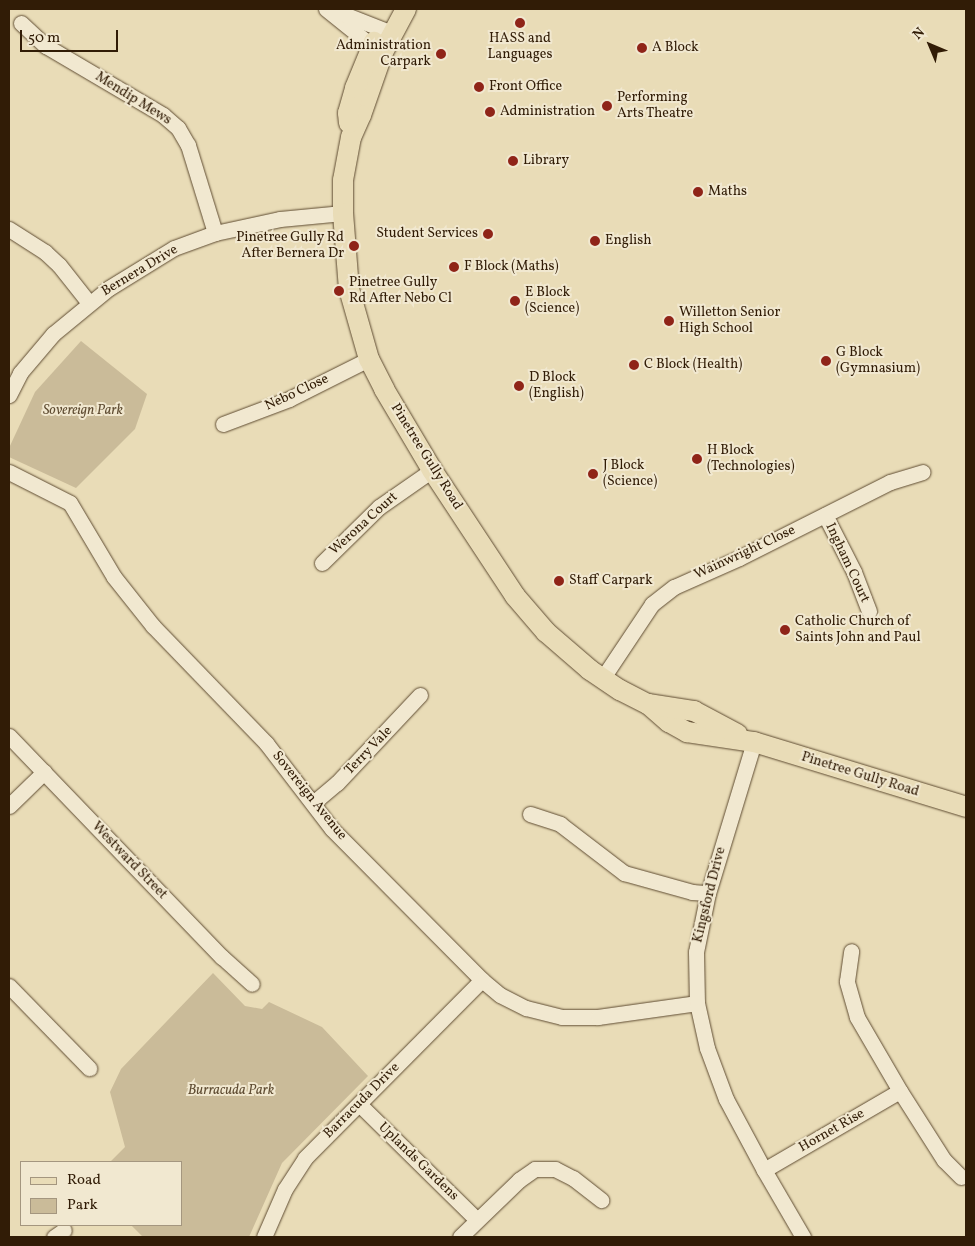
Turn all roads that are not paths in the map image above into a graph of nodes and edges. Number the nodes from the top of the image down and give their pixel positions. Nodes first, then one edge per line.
1 (328, 9) edge
2 (392, 9) edge
3 (406, 9) edge
4 (21, 22) dead end
5 (386, 31) junction
6 (377, 49) junction
7 (343, 212) junction
8 (9, 229) edge
9 (215, 233) junction
10 (89, 303) junction
11 (370, 359) junction
12 (9, 395) edge
13 (222, 424) dead end
14 (432, 470) junction
15 (9, 472) edge
16 (923, 472) dead end
17 (825, 515) junction
18 (322, 563) dead end
19 (869, 611) dead end
20 (602, 679) junction
21 (420, 695) dead end
22 (9, 736) edge
23 (754, 742) junction
24 (44, 772) junction
25 (313, 803) junction
26 (9, 806) edge
27 (966, 807) edge
28 (530, 814) dead end
29 (708, 893) junction
30 (852, 951) dead end
31 (482, 980) junction
32 (252, 984) dead end
33 (9, 986) edge
34 (697, 1003) junction
35 (89, 1068) dead end
36 (900, 1091) junction
37 (359, 1104) junction
38 (764, 1170) junction
39 (961, 1177) dead end
40 (601, 1200) dead end
41 (478, 1220) junction
42 (264, 1237) edge
43 (460, 1237) edge
44 (803, 1237) edge

1 - 5 street
1 - 6 street
2 - 5 main road, Pinetree Gully Road
3 - 5 main road, Pinetree Gully Road
4 - 9 street, Mendip Mews
5 - 6 main road, Pinetree Gully Road
6 - 7 main road, Pinetree Gully Road
7 - 9 street, Bernera Drive
7 - 11 main road, Pinetree Gully Road
8 - 10 street
9 - 10 street, Bernera Drive
10 - 12 street, Bernera Drive
11 - 13 street, Nebo Close
11 - 14 main road, Pinetree Gully Road
14 - 18 street, Werona Court
14 - 20 main road, Pinetree Gully Road
15 - 25 street, Sovereign Avenue
16 - 17 street, Wainwright Close
17 - 19 street, Ingham Court
17 - 20 street, Wainwright Close
20 - 23 main road, Pinetree Gully Road
21 - 25 street, Terry Vale
22 - 24 street, Westward Street
23 - 27 main road, Pinetree Gully Road
23 - 29 street, Kingsford Drive
24 - 26 street
24 - 32 street, Westward Street
25 - 31 street, Sovereign Avenue
28 - 29 street
29 - 34 street, Kingsford Drive
30 - 36 street
31 - 34 street, Sovereign Avenue
31 - 37 street, Barracuda Drive
33 - 35 street
34 - 38 street, Kingsford Drive
36 - 38 street, Hornet Rise
36 - 39 street
37 - 41 street, Uplands Gardens
37 - 42 street, Barracuda Drive
38 - 44 street, Kingsford Drive
40 - 41 street
41 - 43 street

